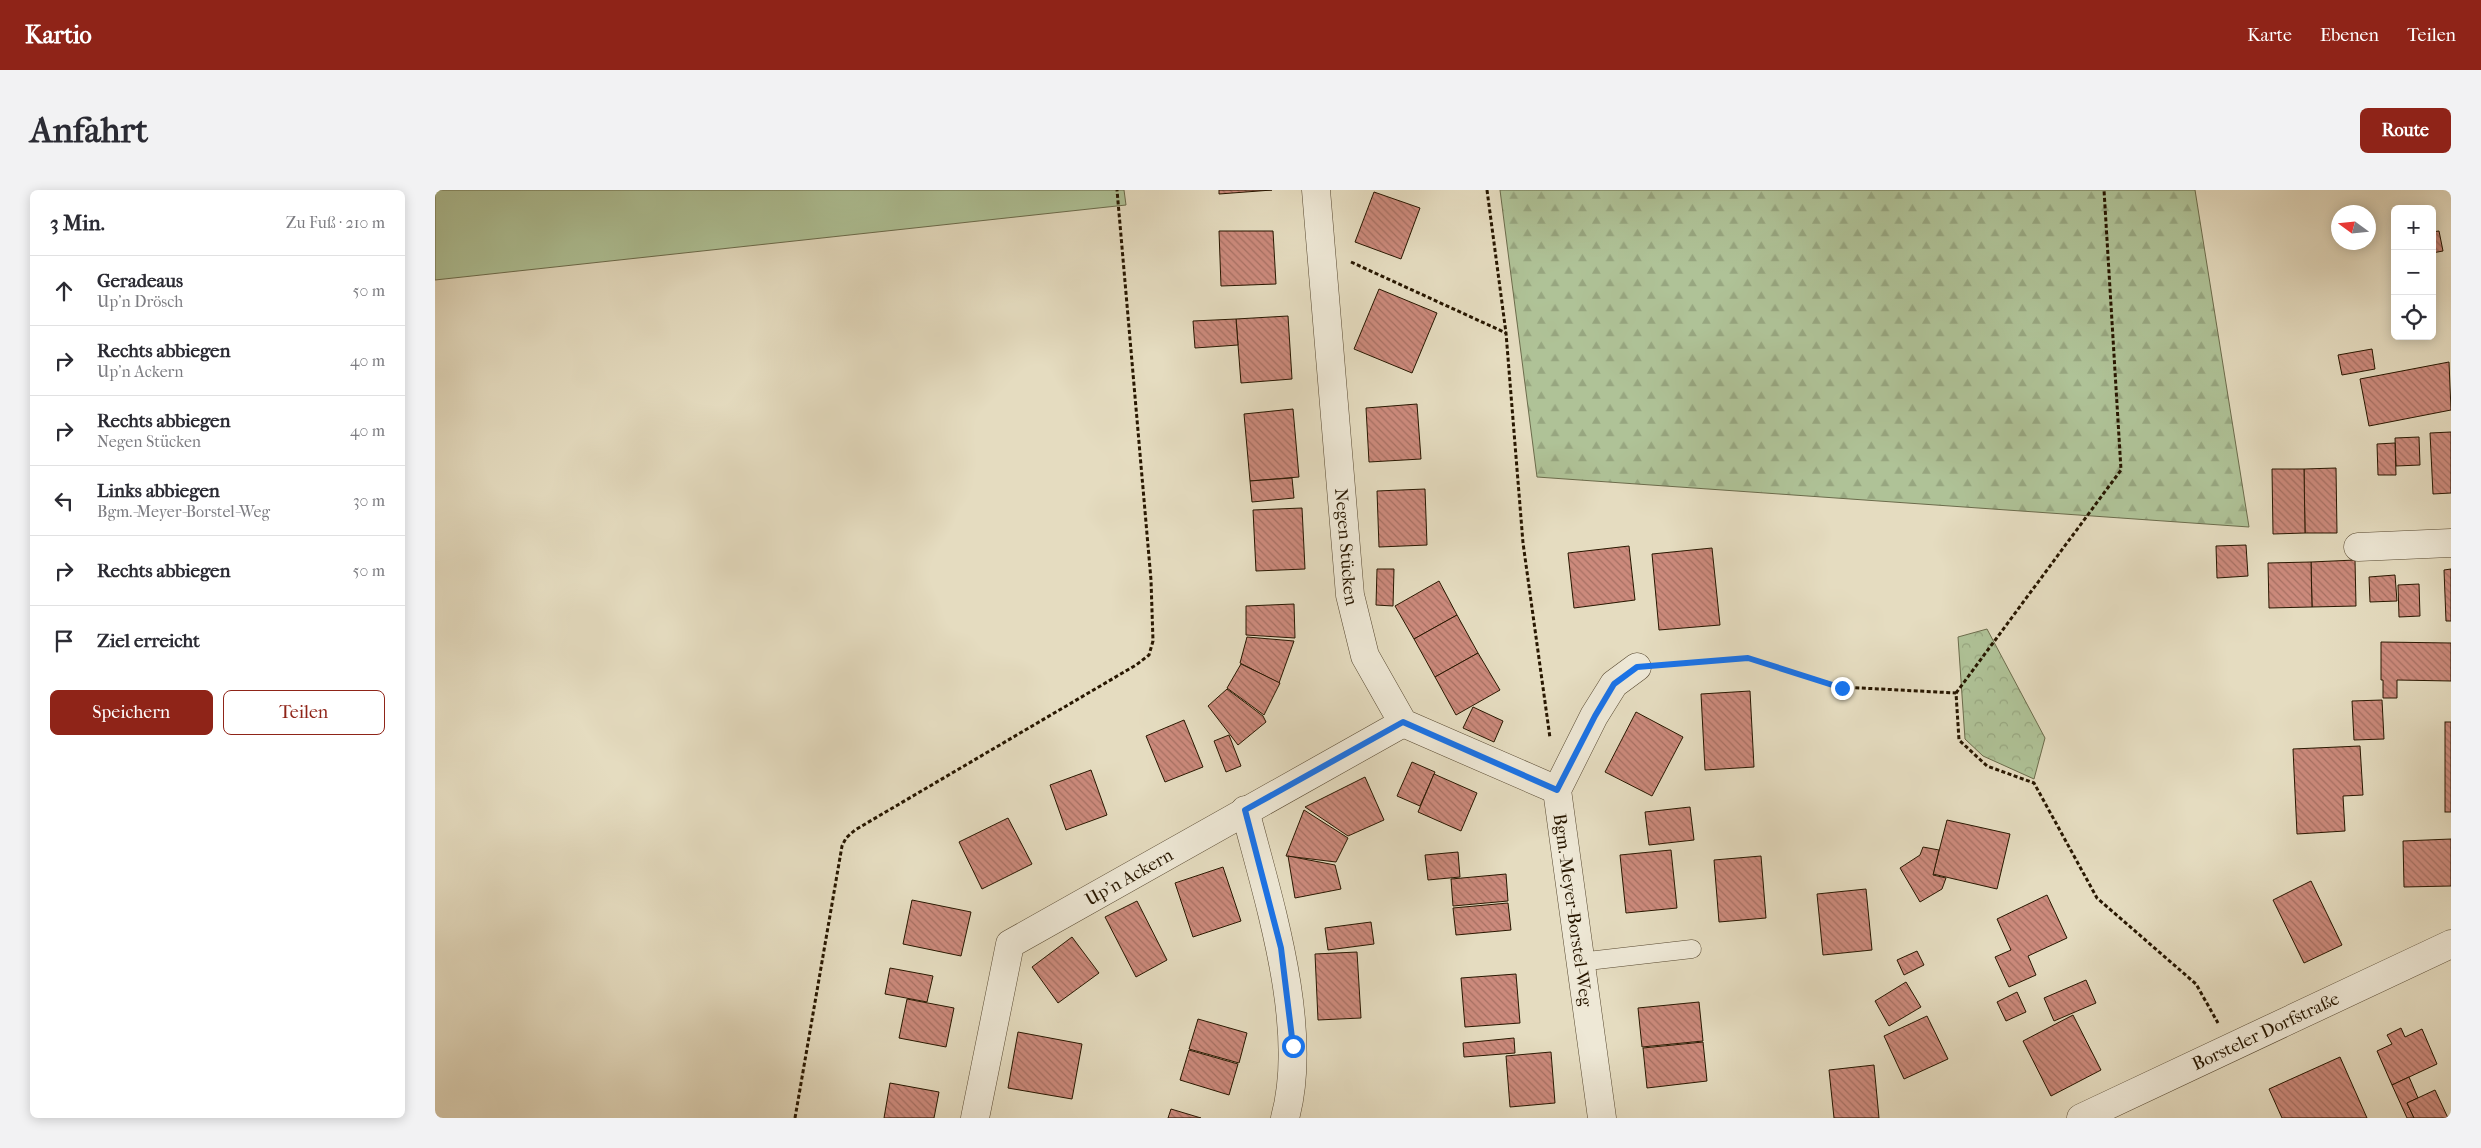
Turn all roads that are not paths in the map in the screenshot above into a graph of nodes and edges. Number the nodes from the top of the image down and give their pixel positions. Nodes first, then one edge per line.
1 (1316, 190) edge
2 (2451, 543) edge
3 (2358, 547) dead end
4 (1637, 667) road end
5 (1403, 722) junction
6 (1557, 790) junction
7 (1245, 810) junction
8 (2451, 944) edge
9 (1692, 949) dead end
10 (1579, 962) junction
11 (975, 1118) edge
12 (1285, 1118) edge
13 (1602, 1118) edge
14 (2081, 1118) edge

1 - 5 street, Negen Stücken
2 - 3 street
4 - 6 street, Bgm.-Meyer-Borstel-Weg
5 - 6 street
5 - 7 street, Up'n Ackern
6 - 10 street, Bgm.-Meyer-Borstel-Weg
7 - 11 street, Up'n Ackern
7 - 12 street
8 - 14 street, Borsteler Dorfstraße
9 - 10 lane
10 - 13 street, Bgm.-Meyer-Borstel-Weg

